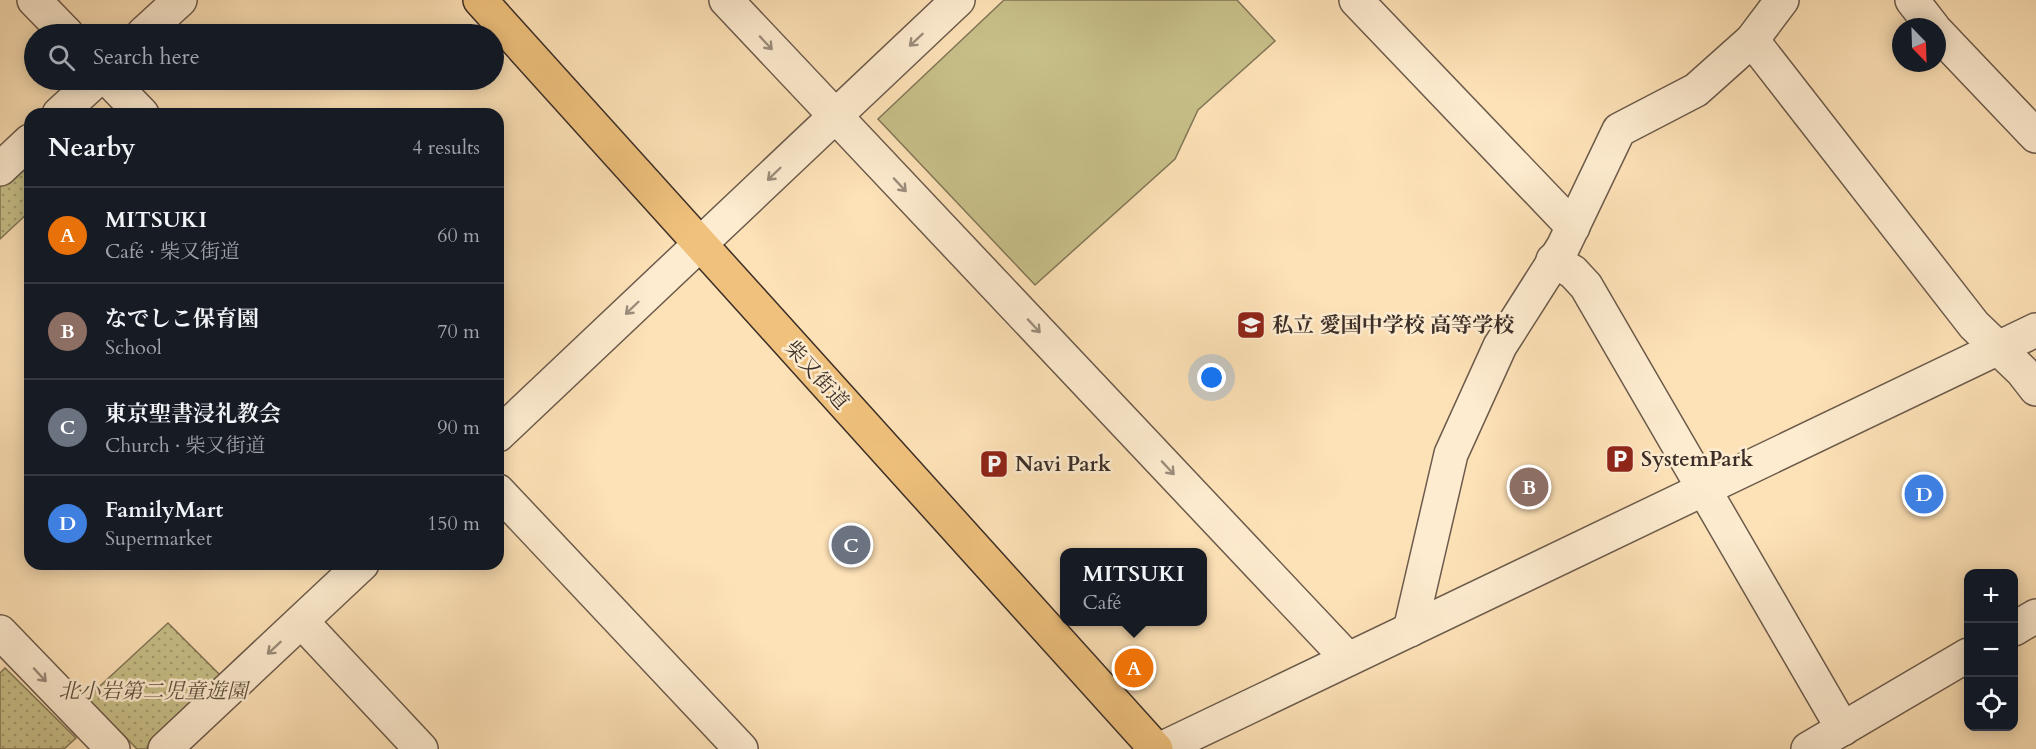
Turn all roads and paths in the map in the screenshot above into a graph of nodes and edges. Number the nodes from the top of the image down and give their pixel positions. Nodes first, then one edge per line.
1 (34, 0) edge
2 (180, 0) edge
3 (480, 0) edge
4 (726, 0) edge
5 (958, 0) edge
6 (1356, 0) edge
7 (1782, 0) edge
8 (1912, 0) edge
9 (1926, 18) edge
10 (57, 24) edge
11 (154, 24) edge
12 (502, 24) edge
13 (504, 27) edge
14 (1752, 40) junction
15 (1946, 41) edge
16 (85, 90) edge
17 (119, 90) edge
18 (66, 108) edge
19 (136, 108) edge
20 (835, 116) junction
21 (2036, 136) edge
22 (24, 147) edge
23 (0, 169) edge
24 (1568, 221) junction
25 (700, 244) junction
26 (1553, 260) junction
27 (2036, 330) edge
28 (1998, 348) junction
29 (2036, 389) edge
30 (504, 429) edge
31 (1704, 489) junction
32 (504, 497) edge
33 (356, 570) edge
34 (2036, 616) edge
35 (302, 622) junction
36 (2018, 626) edge
37 (1410, 630) junction
38 (0, 632) edge
39 (1964, 657) edge
40 (1348, 659) junction
41 (1843, 729) junction
42 (113, 749) edge
43 (165, 749) edge
44 (421, 749) edge
45 (741, 749) edge
46 (1156, 749) edge
47 (1161, 749) edge
48 (1808, 749) edge

1 - 10 street
2 - 11 street
3 - 12 main road, 柴又街道
4 -> 20 street
5 -> 20 street
6 - 24 street
7 - 14 street
8 - 9 street
13 - 25 main road, 柴又街道
14 - 24 street
14 - 28 street
15 - 21 street
16 - 18 street
17 - 19 street
20 -> 25 street
20 -> 40 street
22 - 23 street
24 - 26 street
25 -> 30 street
25 - 46 main road, 柴又街道
26 - 31 street
26 - 37 street
27 - 28 street
28 - 29 street
28 - 31 street
31 - 37 street
31 - 41 street
32 - 45 street
33 - 35 street
34 - 36 street
35 -> 43 street
35 - 44 street
37 - 40 street
38 -> 42 street
39 - 41 street
40 - 47 street
41 - 48 street

